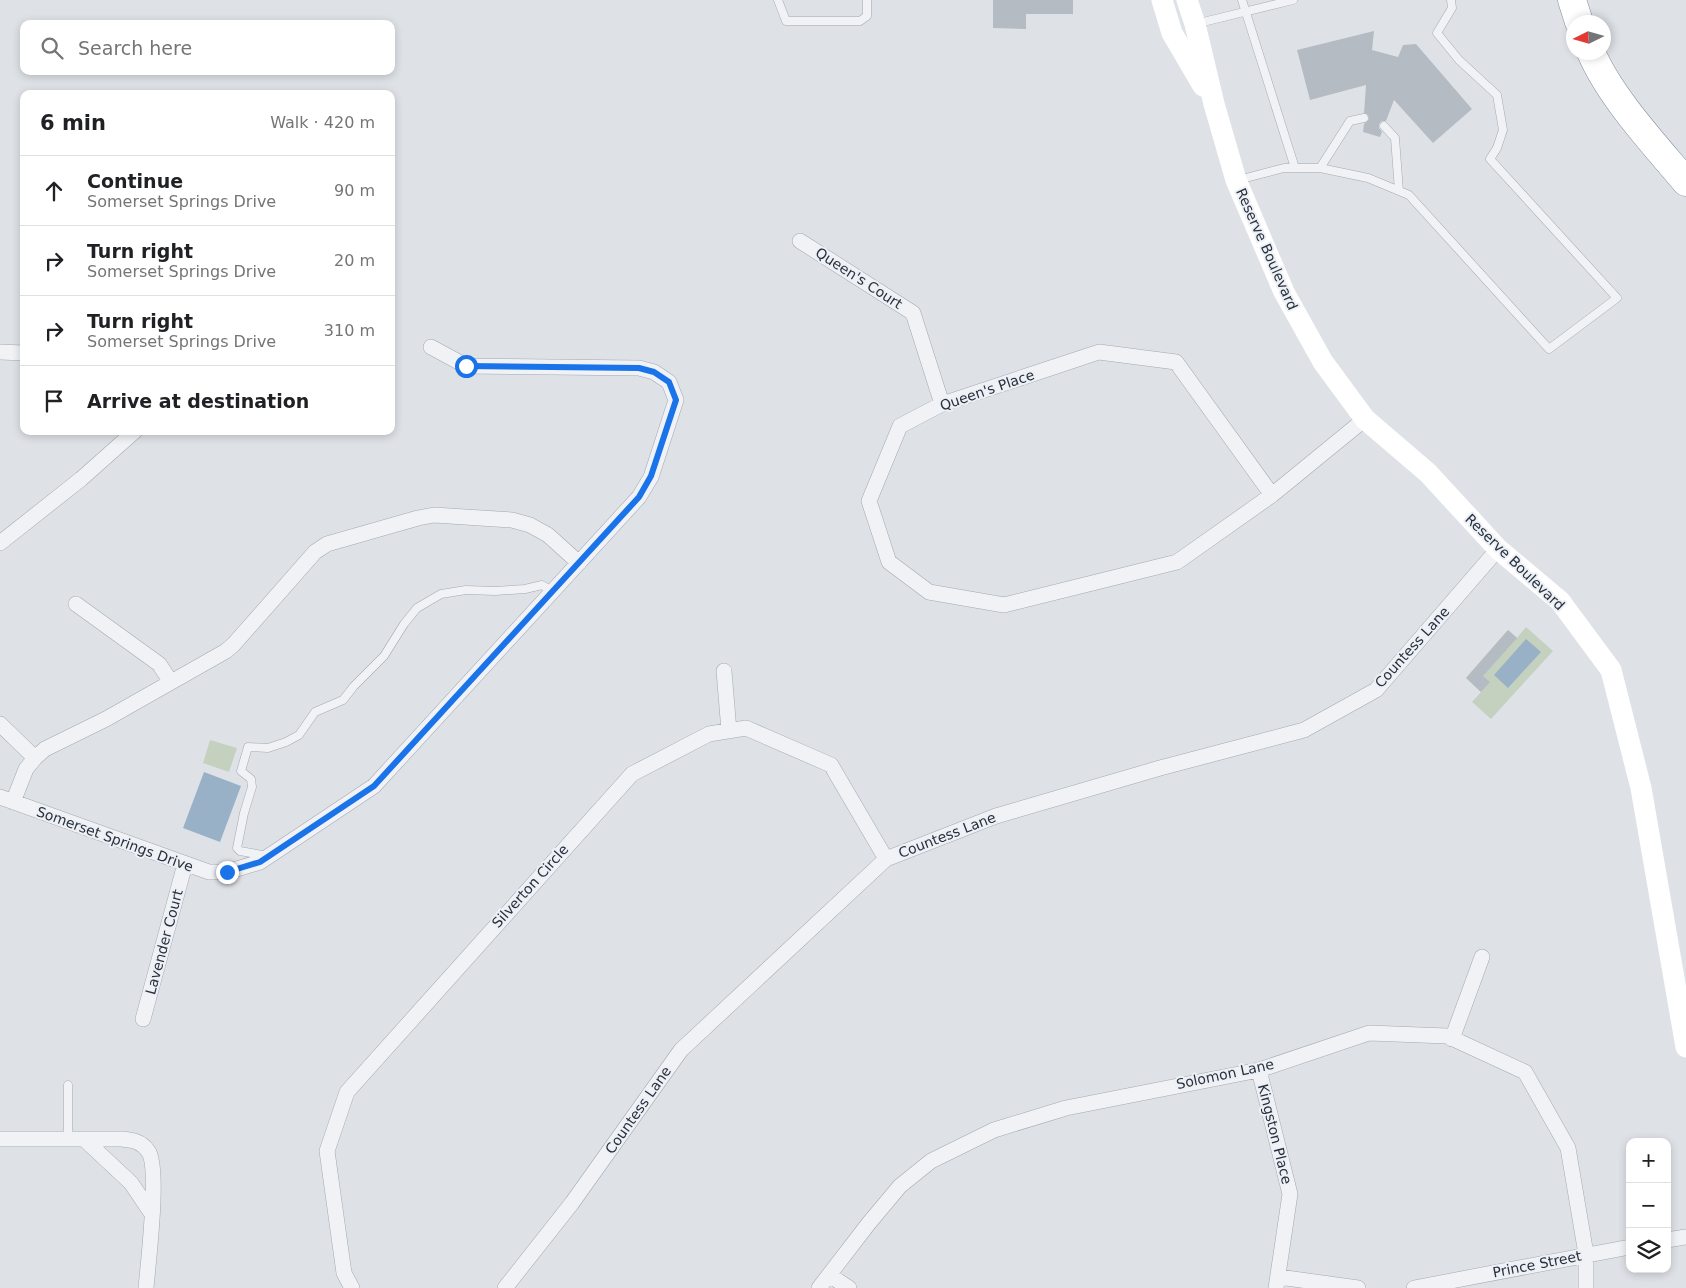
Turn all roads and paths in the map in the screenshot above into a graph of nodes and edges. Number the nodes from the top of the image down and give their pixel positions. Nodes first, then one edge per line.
1 (778, 0) edge
2 (867, 0) edge
3 (1162, 0) edge
4 (1187, 0) edge
5 (1242, 0) edge
6 (1293, 0) edge
7 (1452, 0) edge
8 (1572, 0) edge
9 (1246, 13) junction
10 (1577, 15) edge
11 (1195, 24) junction
12 (1595, 60) edge
13 (1214, 104) junction
14 (1364, 118) dead end
15 (1384, 126) dead end
16 (1295, 168) junction
17 (1320, 168) junction
18 (1236, 180) junction
19 (1686, 182) edge
20 (1399, 191) junction
21 (800, 241) dead end
22 (431, 347) dead end
23 (0, 352) edge
24 (20, 353) edge
25 (942, 404) junction
26 (1365, 419) junction
27 (130, 435) edge
28 (1272, 495) junction
29 (0, 543) edge
30 (1498, 548) junction
31 (579, 562) junction
32 (552, 591) junction
33 (76, 604) dead end
34 (724, 671) dead end
35 (171, 682) junction
36 (0, 724) edge
37 (729, 731) junction
38 (34, 758) junction
39 (6, 799) edge
40 (269, 856) junction
41 (886, 859) junction
42 (186, 864) junction
43 (1482, 957) dead end
44 (143, 1019) dead end
45 (1452, 1039) junction
46 (1686, 1047) edge
47 (1259, 1070) junction
48 (68, 1085) dead end
49 (0, 1139) edge
50 (68, 1139) junction
51 (84, 1139) junction
52 (152, 1214) junction
53 (1686, 1237) edge
54 (1671, 1239) edge
55 (1626, 1247) edge
56 (1586, 1254) junction
57 (829, 1275) junction
58 (1278, 1282) edge
59 (146, 1288) edge
60 (352, 1288) edge
61 (505, 1288) edge
62 (819, 1288) edge
63 (849, 1288) edge
64 (1358, 1288) edge
65 (1414, 1288) edge
66 (1586, 1288) edge

1 - 2 lane
3 - 13 street, Reserve Boulevard
4 - 11 street, Reserve Boulevard
5 - 9 lane
6 - 9 lane
7 - 20 lane
8 - 10 highway
9 - 11 lane
9 - 16 lane
11 - 13 street, Reserve Boulevard
12 - 19 highway
13 - 18 street, Reserve Boulevard
14 - 17 lane
15 - 20 lane
16 - 17 lane
16 - 18 lane
17 - 20 lane
18 - 26 street, Reserve Boulevard
21 - 25 street, Queen's Court
22 - 31 street, Somerset Springs Drive
23 - 24 street
25 - 28 street, Queen's Place
25 - 28 street, Queen's Place
26 - 28 street, Queen's Place
26 - 30 street, Reserve Boulevard
27 - 29 street
30 - 41 street, Countess Lane
30 - 46 street, Reserve Boulevard
31 - 32 street, Somerset Springs Drive
31 - 35 street
32 - 40 street, Somerset Springs Drive
32 - 40 lane
33 - 35 street
34 - 37 street
35 - 38 street
36 - 38 street
37 - 41 street, Silverton Circle
37 - 60 street, Silverton Circle
38 - 39 street
39 - 42 street, Somerset Springs Drive
40 - 42 street, Somerset Springs Drive
41 - 61 street, Countess Lane
42 - 44 street, Lavender Court
43 - 45 street
45 - 47 street, Solomon Lane
45 - 56 street, Solomon Lane
47 - 57 street, Solomon Lane
47 - 58 street, Kingston Place
48 - 50 lane
49 - 50 street
50 - 51 street
51 - 52 street
51 - 52 street
52 - 59 street
53 - 54 street
55 - 56 street, Prince Street
56 - 65 street, Prince Street
56 - 66 street, Solomon Lane
57 - 62 street, Solomon Lane
57 - 63 street
58 - 64 street

